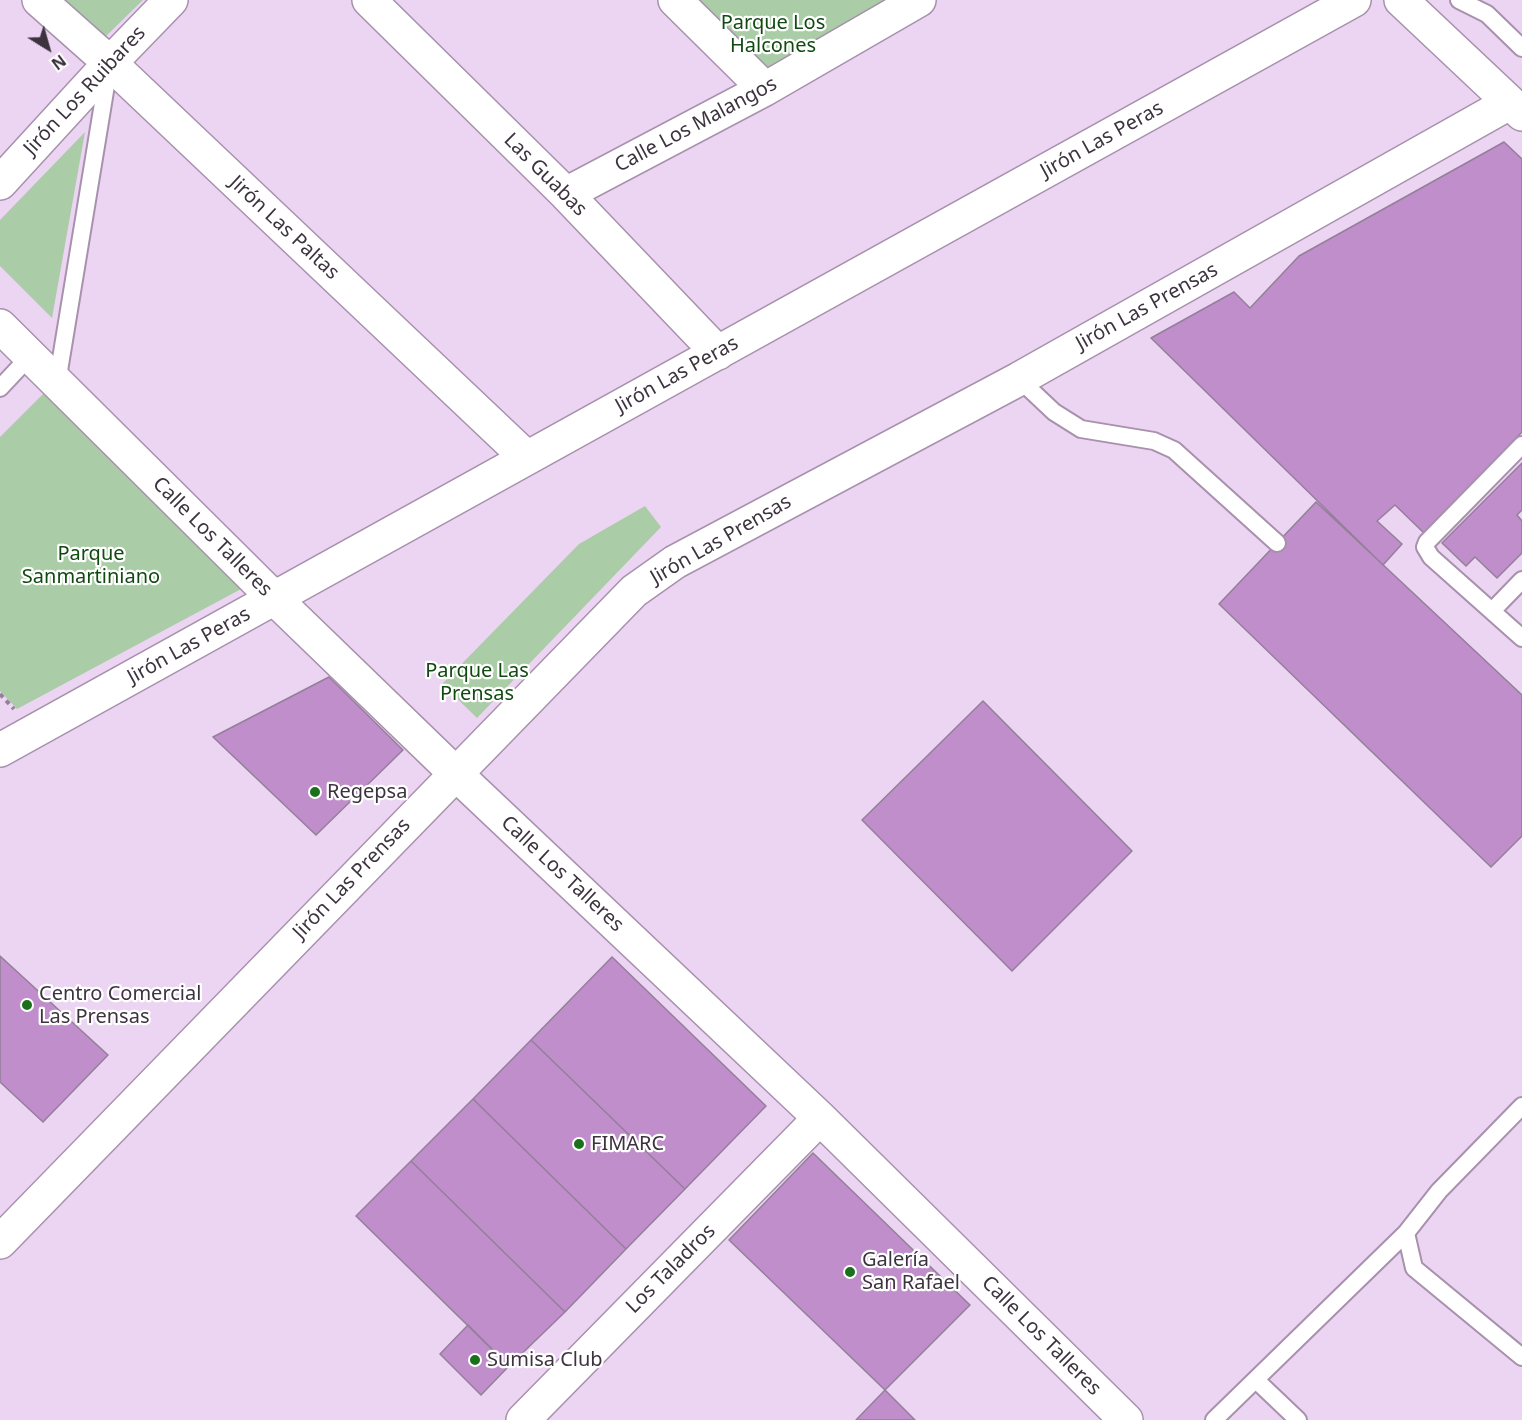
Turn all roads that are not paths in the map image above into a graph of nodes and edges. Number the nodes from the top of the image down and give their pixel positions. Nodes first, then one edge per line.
1 (39, 0) edge
2 (171, 0) edge
3 (369, 0) edge
4 (675, 0) edge
5 (919, 0) edge
6 (1354, 0) edge
7 (1401, 0) edge
8 (1459, 0) edge
9 (1522, 48) edge
10 (110, 63) junction
11 (765, 89) junction
12 (1516, 108) edge
13 (0, 183) edge
14 (566, 194) junction
15 (0, 326) edge
16 (718, 353) junction
17 (30, 356) junction
18 (1019, 379) junction
19 (57, 383) junction
20 (0, 388) edge
21 (1522, 445) edge
22 (527, 458) junction
23 (1277, 543) dead end
24 (1522, 580) edge
25 (274, 598) junction
26 (1492, 611) junction
27 (1522, 638) edge
28 (0, 750) edge
29 (455, 773) junction
30 (1522, 1107) edge
31 (820, 1119) junction
32 (1406, 1233) junction
33 (0, 1242) edge
34 (1522, 1357) edge
35 (1256, 1380) junction
36 (523, 1420) edge
37 (1126, 1420) edge
38 (1214, 1420) edge
39 (1298, 1420) edge

1 - 10 street, Jirón Las Paltas
2 - 10 street, Jirón Los Ruibares
3 - 14 street, Las Guabas
4 - 11 street
5 - 11 street, Calle Los Malangos
6 - 16 street, Jirón Las Peras
7 - 12 street
8 - 9 lane
10 - 13 street, Jirón Los Ruibares
10 - 19 lane
10 - 22 street, Jirón Las Paltas
11 - 14 street, Calle Los Malangos
12 - 18 street, Jirón Las Prensas
14 - 16 street, Las Guabas
15 - 17 street, Calle Los Talleres
16 - 22 street, Jirón Las Peras
17 - 19 street, Calle Los Talleres
17 - 20 lane
18 - 23 lane
18 - 29 street, Jirón Las Prensas
19 - 25 street, Calle Los Talleres
21 - 26 lane
22 - 25 street, Jirón Las Peras
24 - 26 lane
25 - 28 street, Jirón Las Peras
25 - 29 street, Calle Los Talleres
26 - 27 lane
29 - 31 street, Calle Los Talleres
29 - 33 street, Jirón Las Prensas
30 - 32 lane
31 - 36 street, Los Taladros
31 - 37 street, Calle Los Talleres
32 - 34 lane
32 - 35 lane
35 - 38 lane
35 - 39 lane

